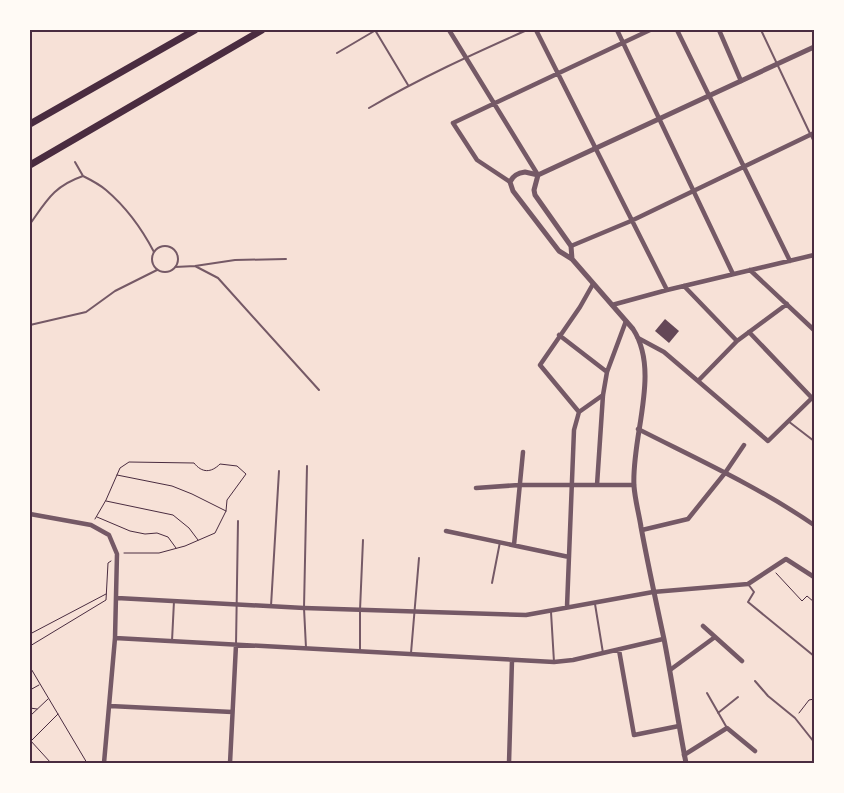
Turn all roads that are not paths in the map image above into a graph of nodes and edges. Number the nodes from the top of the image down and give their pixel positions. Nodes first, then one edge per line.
1 (195, 30) edge
2 (262, 30) edge
3 (376, 30) edge
4 (450, 30) edge
5 (527, 30) edge
6 (536, 30) edge
7 (617, 30) edge
8 (650, 30) edge
9 (677, 30) edge
10 (719, 30) edge
11 (761, 30) edge
12 (623, 43) junction
13 (814, 47) edge
14 (337, 53) dead end
15 (465, 57) junction
16 (776, 64) junction
17 (558, 74) junction
18 (741, 81) junction
19 (408, 85) junction
20 (709, 96) junction
21 (493, 103) junction
22 (369, 108) dead end
23 (660, 118) junction
24 (30, 124) edge
25 (812, 134) edge
26 (814, 142) edge
27 (596, 148) junction
28 (75, 162) dead end
29 (30, 165) edge
30 (745, 167) junction
31 (538, 175) junction
32 (83, 176) junction
33 (510, 182) junction
34 (694, 191) junction
35 (632, 221) junction
36 (30, 224) edge
37 (571, 246) junction
38 (154, 252) junction
39 (813, 257) edge
40 (286, 259) dead end
41 (572, 259) junction
42 (790, 261) junction
43 (195, 266) junction
44 (175, 267) junction
45 (157, 270) junction
46 (750, 270) junction
47 (733, 274) junction
48 (593, 284) junction
49 (684, 286) junction
50 (667, 290) junction
51 (787, 304) junction
52 (612, 305) junction
53 (626, 321) junction
54 (30, 325) edge
55 (814, 330) edge
56 (749, 332) junction
57 (559, 335) junction
58 (638, 338) junction
59 (738, 341) junction
60 (607, 372) junction
61 (698, 381) junction
62 (319, 390) dead end
63 (603, 395) junction
64 (813, 397) edge
65 (579, 412) junction
66 (788, 421) junction
67 (638, 429) junction
68 (814, 441) edge
69 (744, 445) dead end
70 (523, 452) dead end
71 (307, 466) dead end
72 (279, 471) dead end
73 (725, 473) junction
74 (519, 485) junction
75 (572, 485) junction
76 (597, 485) junction
77 (634, 485) junction
78 (476, 488) dead end
79 (30, 514) edge
80 (238, 521) dead end
81 (814, 525) edge
82 (642, 530) junction
83 (446, 531) dead end
84 (363, 540) dead end
85 (500, 542) junction
86 (514, 545) junction
87 (568, 557) junction
88 (419, 558) dead end
89 (814, 577) edge
90 (492, 583) dead end
91 (748, 584) junction
92 (653, 592) junction
93 (117, 598) junction
94 (174, 601) junction
95 (237, 604) junction
96 (595, 604) junction
97 (271, 606) junction
98 (568, 607) junction
99 (304, 608) junction
100 (360, 610) junction
101 (551, 610) junction
102 (414, 611) junction
103 (703, 626) dead end
104 (715, 637) junction
105 (115, 638) junction
106 (664, 639) junction
107 (172, 641) junction
108 (236, 645) junction
109 (306, 648) junction
110 (619, 650) junction
111 (360, 651) junction
112 (411, 653) junction
113 (604, 654) junction
114 (814, 656) edge
115 (512, 660) junction
116 (742, 661) dead end
117 (554, 662) junction
118 (670, 670) junction
119 (755, 681) dead end
120 (707, 693) dead end
121 (738, 697) dead end
122 (110, 706) junction
123 (232, 712) junction
124 (718, 713) junction
125 (679, 726) junction
126 (727, 728) junction
127 (814, 742) edge
128 (754, 751) dead end
129 (684, 755) junction
130 (105, 761) edge
131 (100, 763) edge
132 (230, 763) edge
133 (509, 763) edge
134 (686, 763) edge

1 - 24 main road
2 - 29 main road
3 - 14 lane
3 - 19 lane
4 - 15 street
5 - 15 lane
6 - 17 street
7 - 12 street
8 - 12 street
9 - 20 street
10 - 18 street
11 - 16 lane
12 - 17 street
12 - 23 street
13 - 16 street
15 - 19 lane
15 - 21 street
16 - 18 street
16 - 25 lane
17 - 21 street
17 - 27 street
18 - 20 street
19 - 22 lane
20 - 23 street
20 - 30 street
21 - 31 street
21 - 33 street
23 - 27 street
23 - 34 street
25 - 26 lane
25 - 30 street
27 - 31 street
27 - 35 street
28 - 32 lane
30 - 34 street
30 - 42 street
31 - 33 street
31 - 37 street
32 - 36 lane
32 - 38 lane
33 - 41 street
34 - 35 street
34 - 47 street
35 - 37 street
35 - 50 street
37 - 41 street
38 - 44 lane
38 - 45 lane
39 - 42 street
40 - 43 lane
41 - 48 street
42 - 46 street
43 - 44 lane
43 - 62 lane
44 - 45 lane
45 - 54 lane
46 - 47 street
46 - 51 street
47 - 49 street
48 - 52 street
48 - 57 street
49 - 50 street
49 - 59 street
50 - 52 street
51 - 55 street
51 - 56 street
52 - 53 street
53 - 58 street
53 - 60 street
56 - 59 street
56 - 64 street
57 - 60 street
57 - 65 street
58 - 61 street
58 - 67 street
59 - 61 street
60 - 63 street
61 - 66 street
63 - 65 street
63 - 76 street
64 - 66 street
65 - 75 street
66 - 68 lane
67 - 73 street
67 - 77 street
69 - 73 street
70 - 74 street
71 - 99 lane
72 - 97 lane
73 - 81 street
73 - 82 street
74 - 75 street
74 - 78 street
74 - 86 street
75 - 76 street
75 - 87 street
76 - 77 street
77 - 82 street
79 - 93 street
80 - 95 lane
82 - 92 street
83 - 85 street
84 - 100 lane
85 - 86 street
85 - 90 lane
86 - 87 street
87 - 98 street
88 - 102 lane
89 - 91 street
91 - 92 street
91 - 114 lane
92 - 96 street
92 - 106 street
93 - 94 street
93 - 105 street
94 - 95 street
94 - 107 lane
95 - 97 street
95 - 108 lane
96 - 98 street
96 - 113 lane
97 - 99 street
98 - 101 street
99 - 100 street
99 - 109 lane
100 - 102 street
100 - 111 lane
101 - 102 street
101 - 117 lane
102 - 112 lane
103 - 104 street
104 - 116 street
104 - 118 street
105 - 107 street
105 - 122 street
106 - 110 street
106 - 118 street
107 - 108 street
108 - 109 street
108 - 123 street
109 - 111 street
110 - 113 street
110 - 125 street
111 - 112 street
112 - 115 street
113 - 117 street
115 - 117 street
115 - 133 street
118 - 125 street
119 - 127 lane
120 - 124 lane
121 - 124 lane
122 - 123 street
122 - 130 street
123 - 132 street
124 - 126 lane
125 - 129 street
126 - 128 street
126 - 129 street
129 - 134 street
130 - 131 lane

